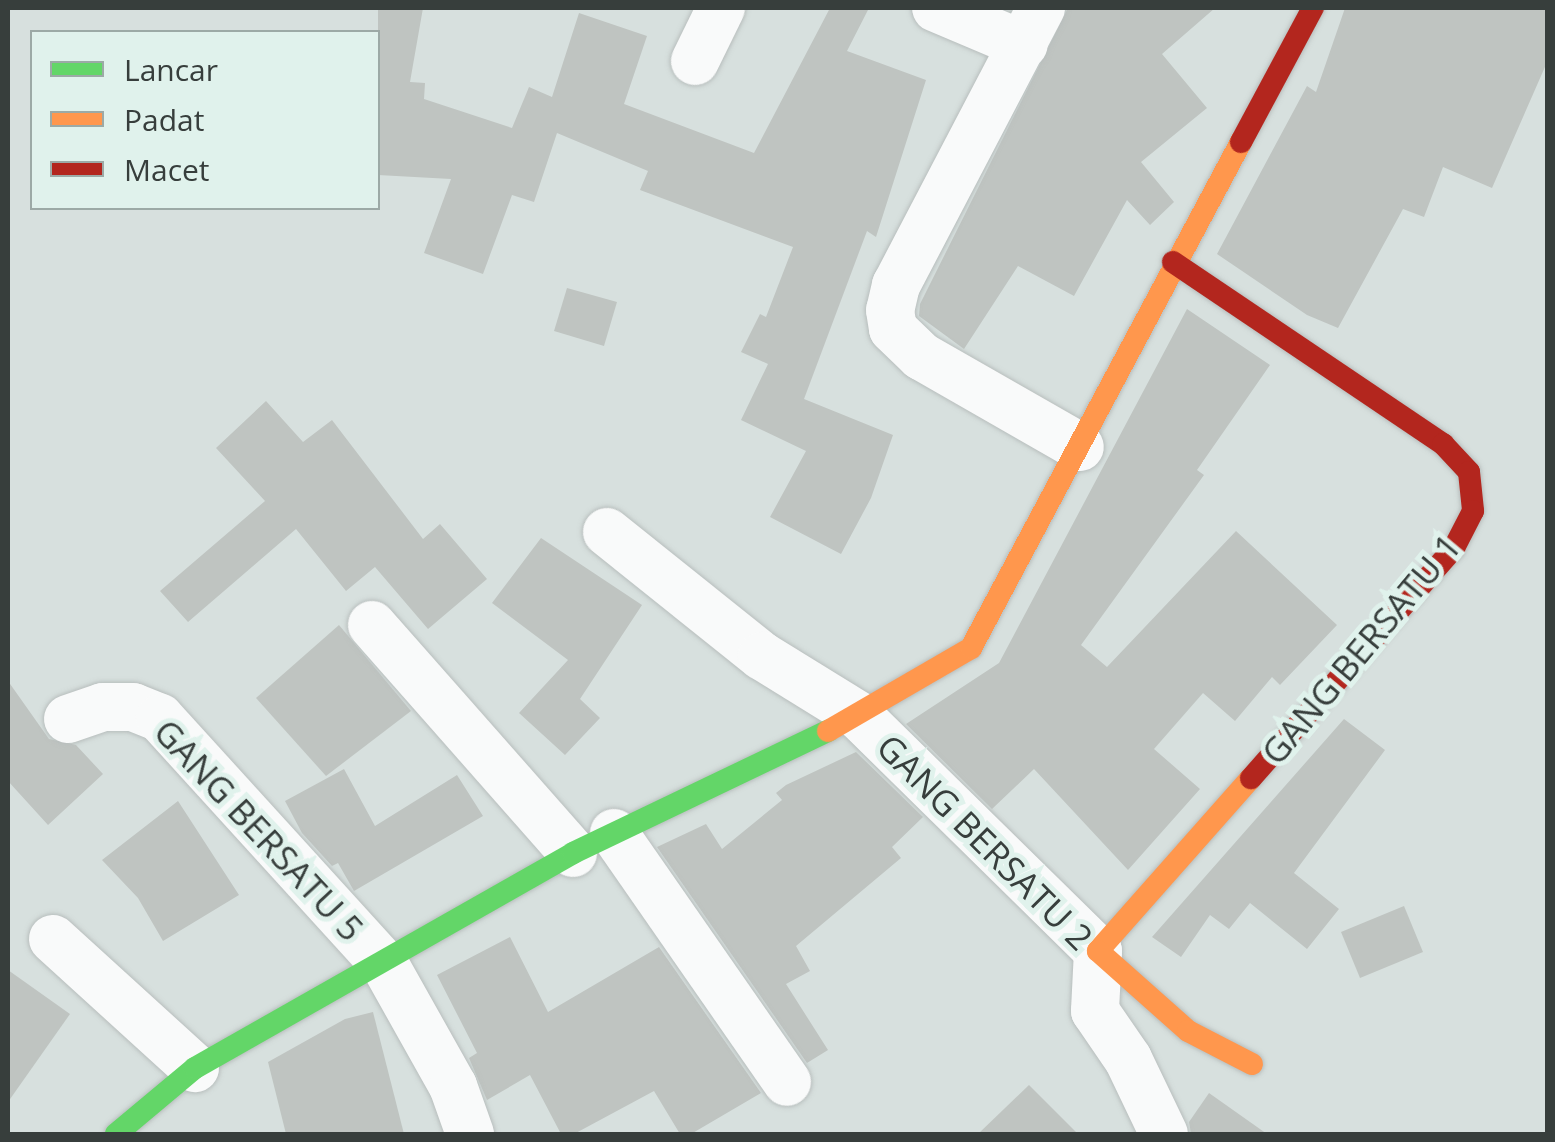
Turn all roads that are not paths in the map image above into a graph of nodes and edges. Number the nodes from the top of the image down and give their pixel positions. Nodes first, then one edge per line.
1 (721, 8) edge
2 (936, 8) edge
3 (1313, 8) edge
4 (1033, 26) edge
5 (695, 61) dead end
6 (1173, 262) junction
7 (1080, 447) junction
8 (607, 532) dead end
9 (372, 625) dead end
10 (860, 716) junction
11 (68, 719) dead end
12 (594, 843) junction
13 (53, 940) dead end
14 (1098, 951) junction
15 (385, 964) junction
16 (1252, 1064) dead end
17 (195, 1068) junction
18 (787, 1082) dead end
19 (116, 1134) edge
20 (470, 1134) edge
21 (1164, 1134) edge

1 - 5 street
2 - 4 street
3 - 6 street
4 - 7 street
6 - 7 street
6 - 14 street, GANG BERSATU 1
7 - 10 street
8 - 10 street, GANG BERSATU 2
9 - 12 street
10 - 12 street
10 - 14 street, GANG BERSATU 2
11 - 15 street, GANG BERSATU 5
12 - 15 street
12 - 18 street
13 - 17 street
14 - 16 street
14 - 21 street, GANG BERSATU 2
15 - 17 street
15 - 20 street, GANG BERSATU 5
17 - 19 street

